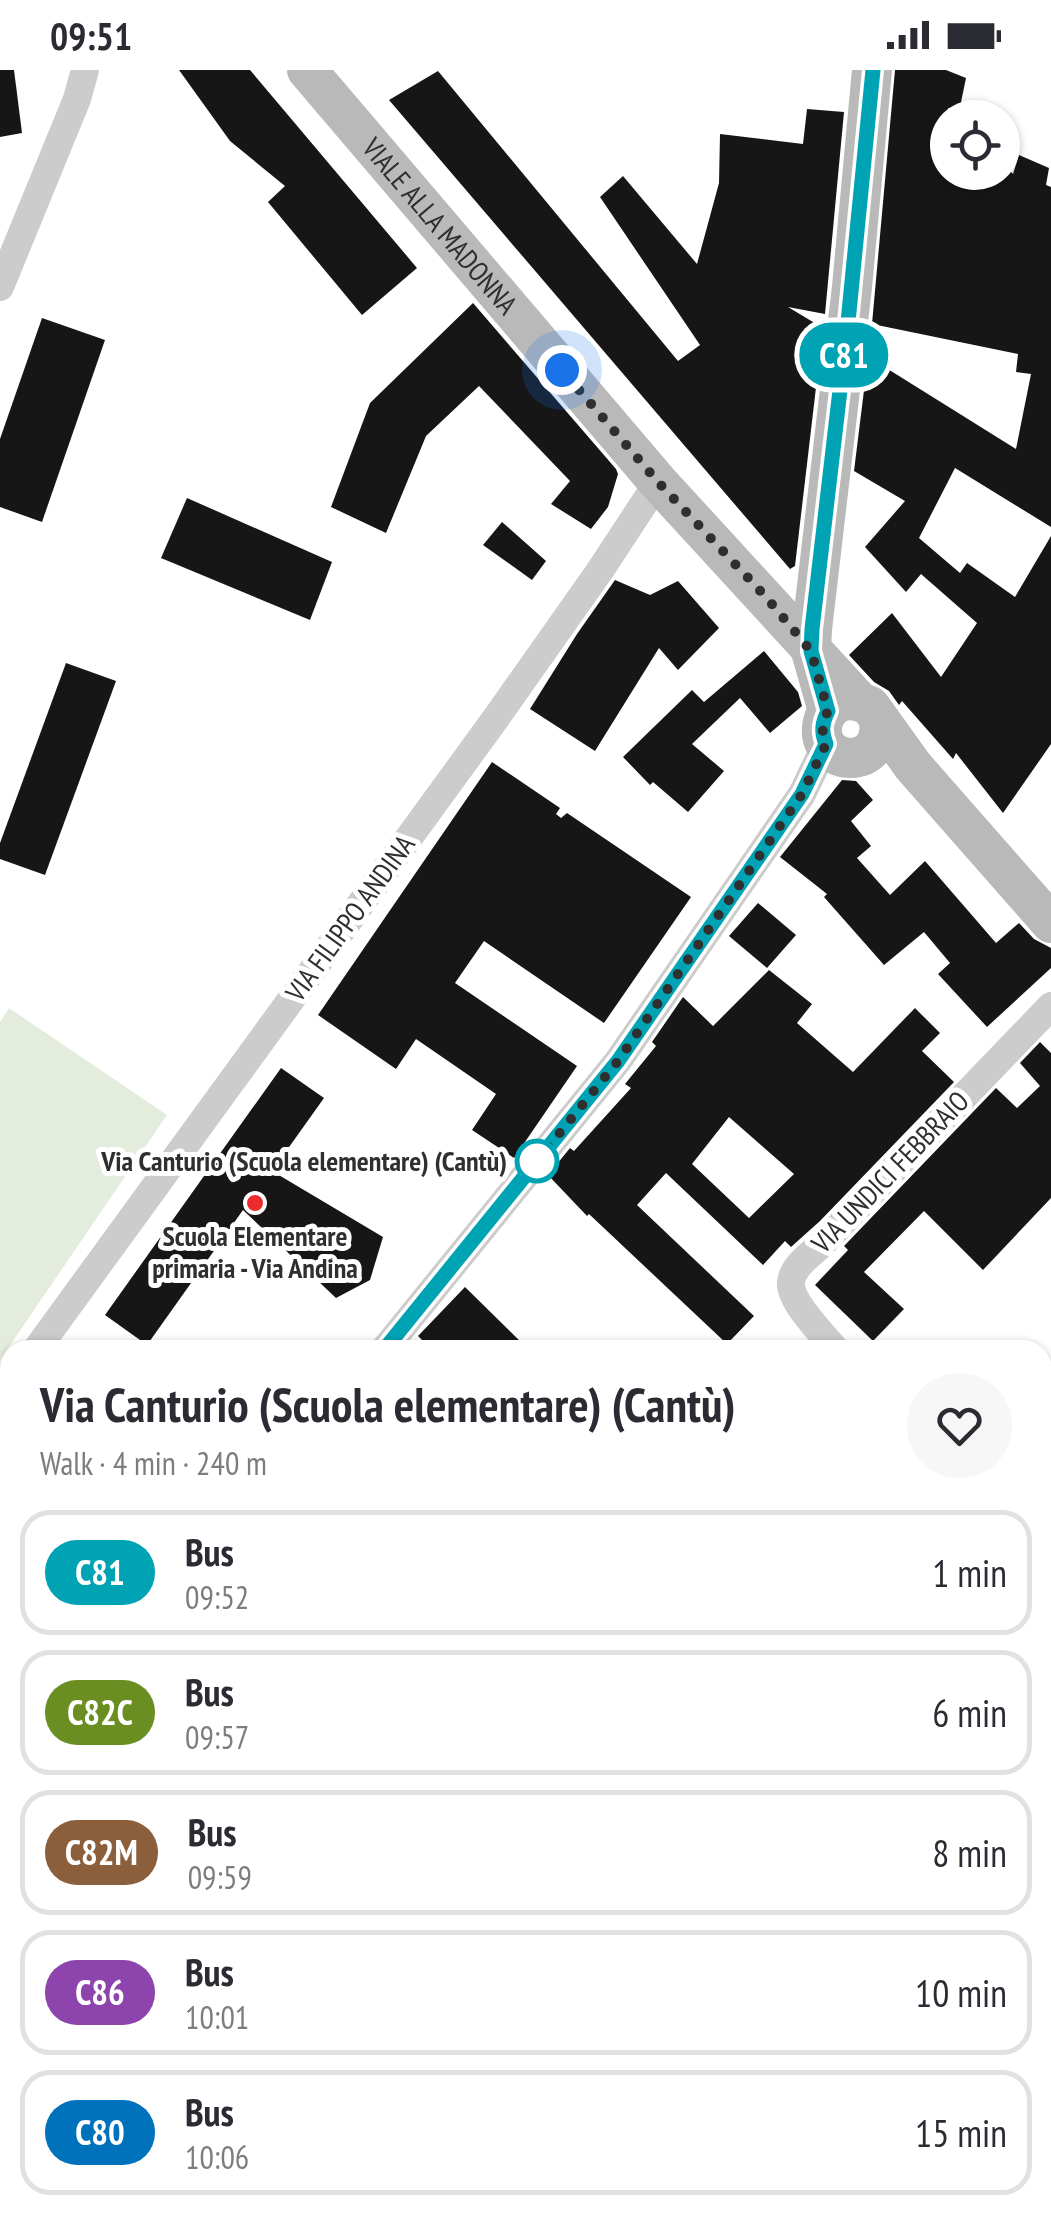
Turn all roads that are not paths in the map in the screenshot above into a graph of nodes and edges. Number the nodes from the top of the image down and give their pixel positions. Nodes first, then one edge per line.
1 (86, 70) edge
2 (308, 70) edge
3 (872, 70) edge
4 (0, 287) edge
5 (658, 482) junction
6 (817, 593) junction
7 (766, 597) junction
8 (811, 651) junction
9 (851, 731) junction
10 (1051, 923) edge
11 (1051, 1006) edge
12 (43, 1340) edge
13 (392, 1340) edge
14 (828, 1340) edge

1 - 4 street
2 - 5 street, VIALE ALLA MADONNA
3 - 6 street
5 - 7 street, VIALE ALLA MADONNA
5 - 12 street, VIA FILIPPO ANDINA
6 - 7 street
6 - 8 street
7 - 8 street, VIALE ALLA MADONNA
8 - 9 street, VIALE ALLA MADONNA
9 - 10 street
9 - 13 street
11 - 14 street, VIA UNDICI FEBBRAIO

